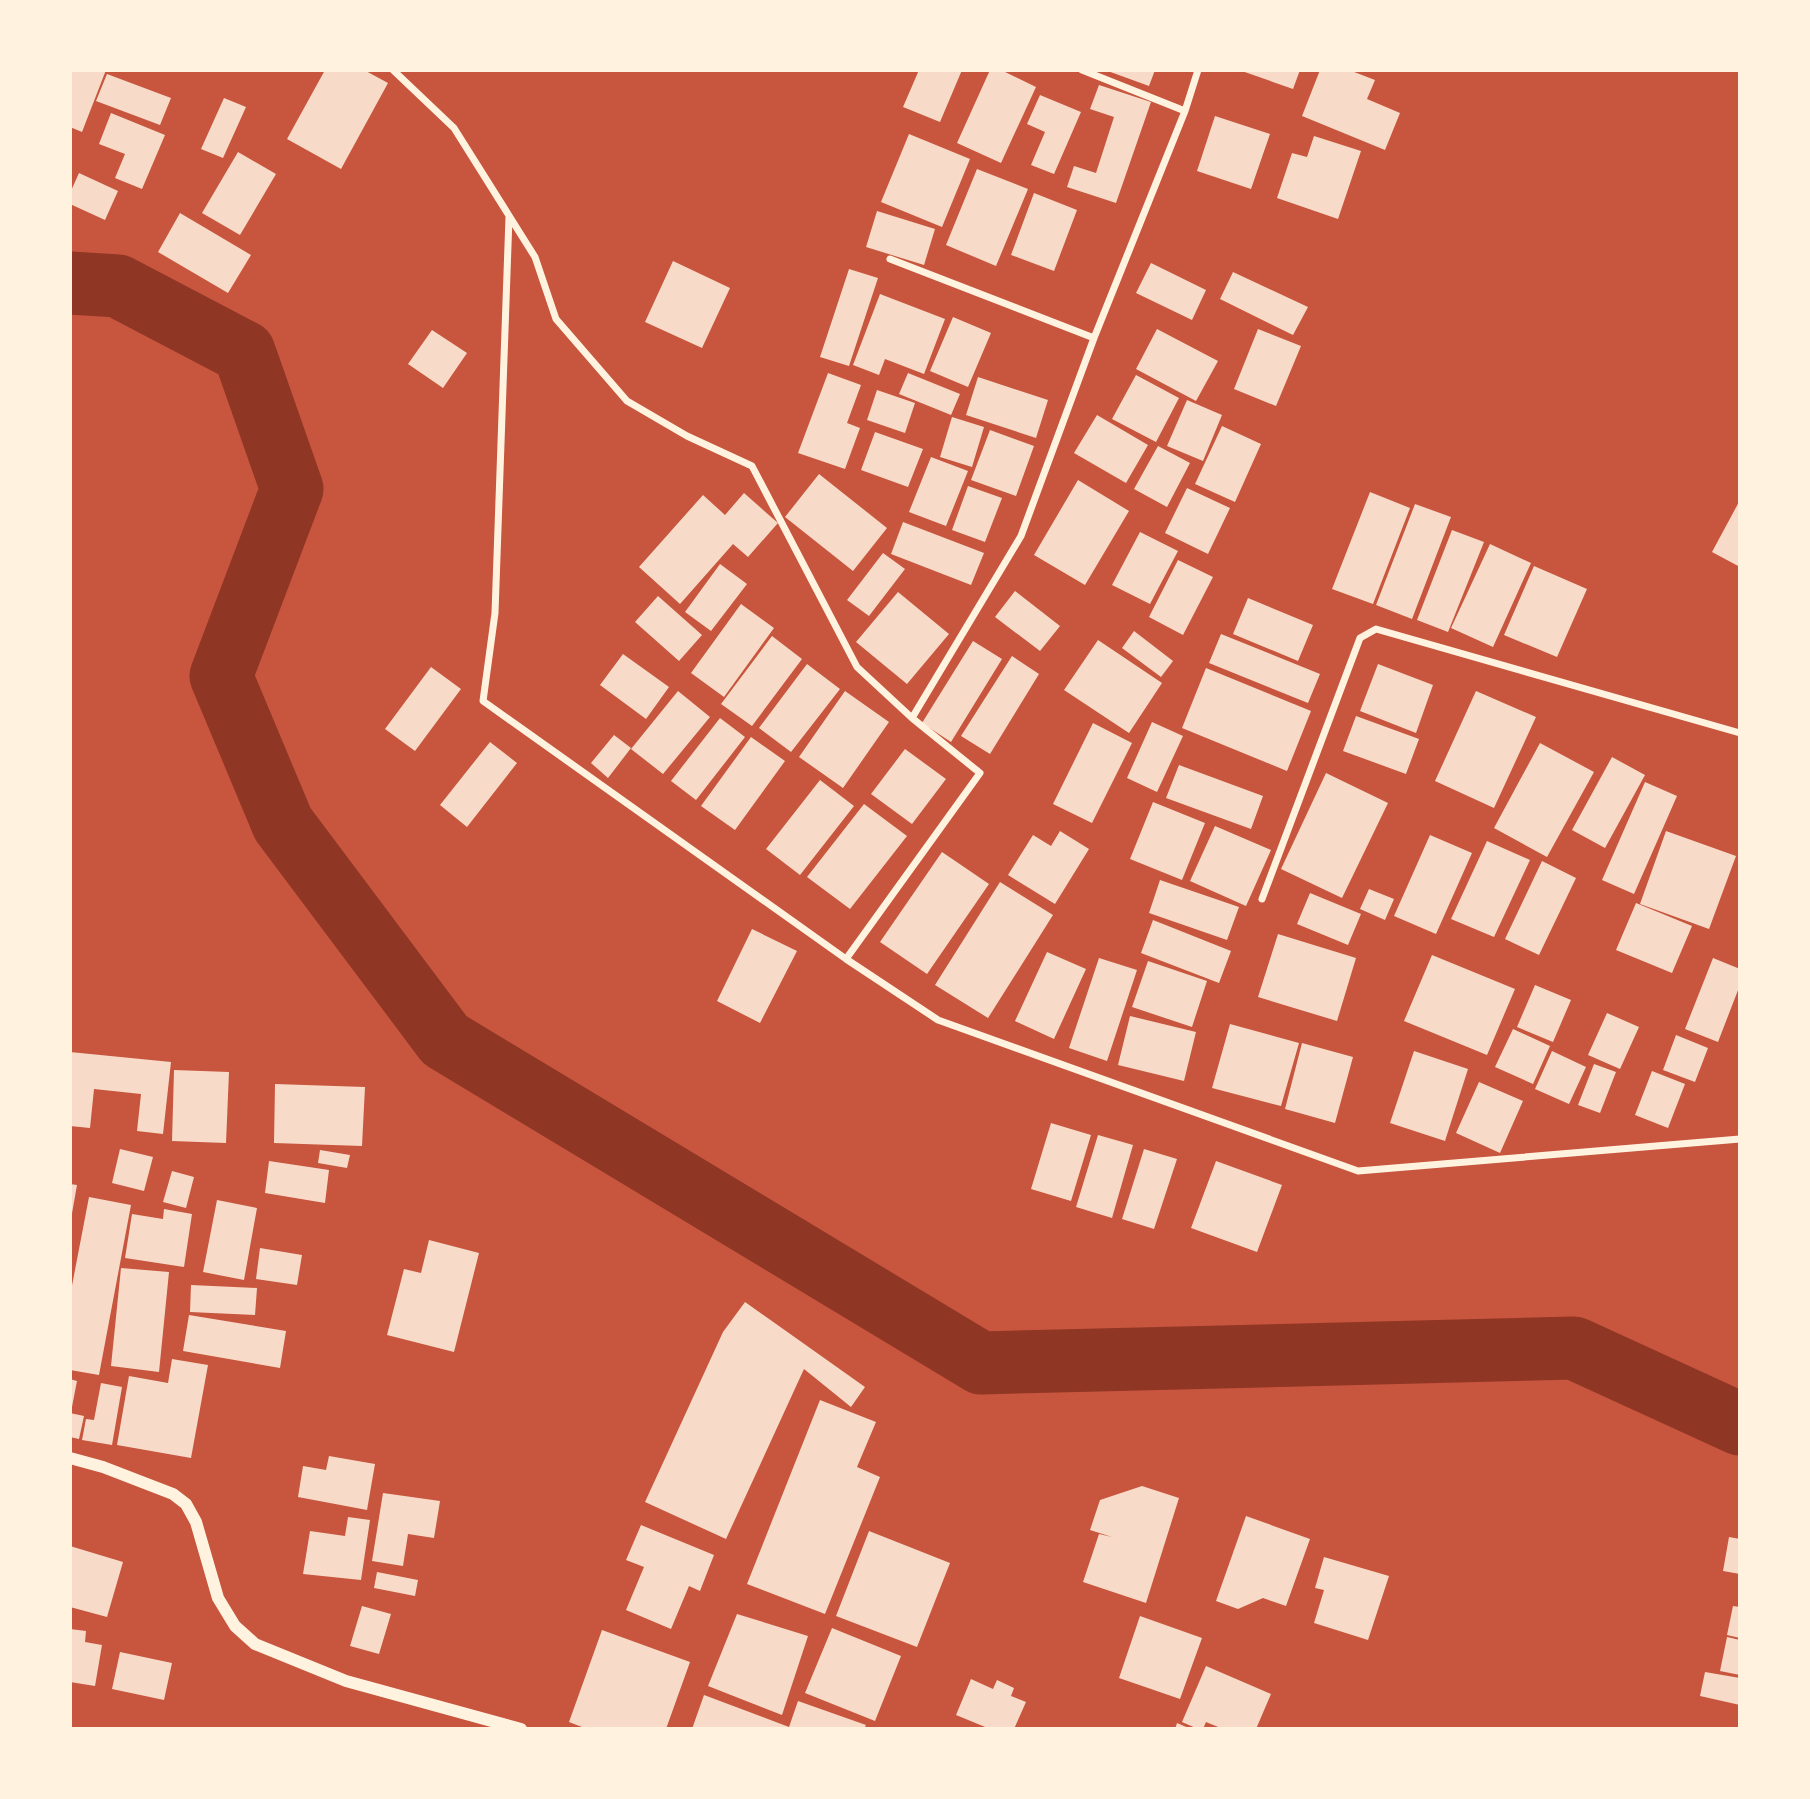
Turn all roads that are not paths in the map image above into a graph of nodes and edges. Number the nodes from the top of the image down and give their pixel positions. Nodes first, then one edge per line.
1 (393, 70) edge
2 (1082, 70) edge
3 (1198, 70) edge
4 (1185, 111) junction
5 (509, 217) junction
6 (890, 259) dead end
7 (1094, 338) junction
8 (912, 718) junction
9 (1740, 733) edge
10 (1262, 899) dead end
11 (846, 959) junction
12 (1740, 1139) edge
13 (70, 1458) edge
14 (521, 1729) edge

1 - 5 street
2 - 4 street
3 - 4 street
4 - 7 street
5 - 8 street
5 - 11 street
6 - 7 street
7 - 8 street
8 - 11 street
9 - 10 street
11 - 12 street
13 - 14 street

